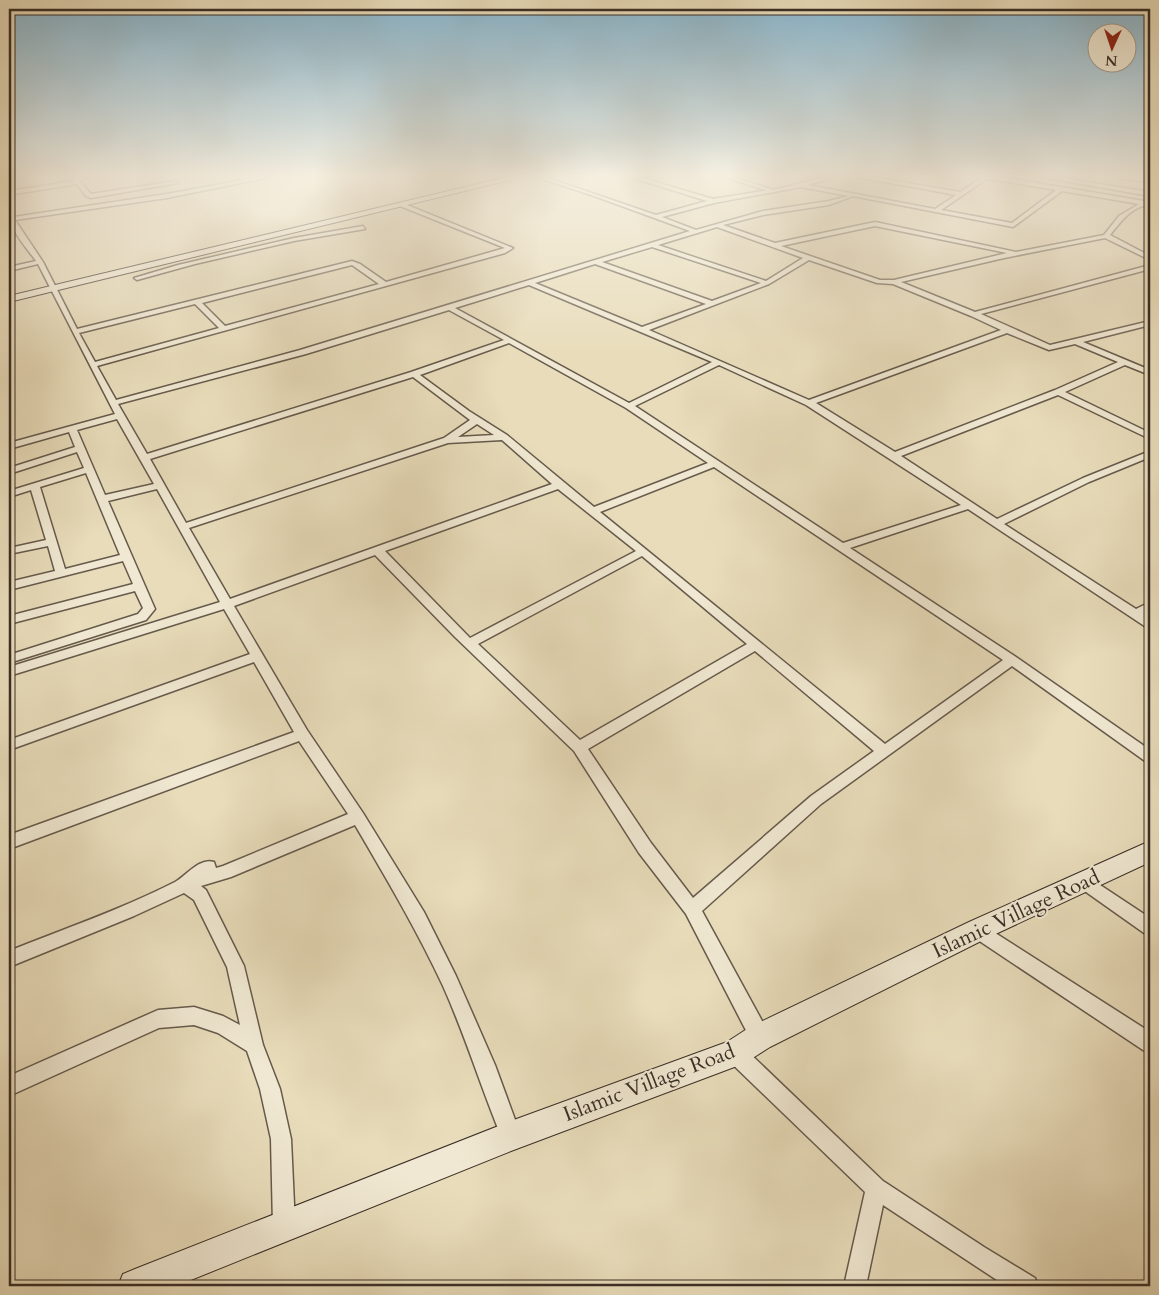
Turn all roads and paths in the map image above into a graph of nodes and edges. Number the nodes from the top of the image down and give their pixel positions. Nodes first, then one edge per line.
1 (23, 237) edge
2 (266, 237) edge
3 (279, 237) edge
4 (304, 237) edge
5 (483, 237) edge
6 (675, 237) edge
7 (753, 237) edge
8 (811, 237) edge
9 (939, 237) edge
10 (1098, 237) edge
11 (1109, 237) edge
12 (286, 242) junction
13 (652, 245) junction
14 (775, 245) junction
15 (1014, 253) junction
16 (807, 258) junction
17 (1150, 258) edge
18 (40, 262) junction
19 (597, 263) junction
20 (1150, 267) edge
21 (9, 269) edge
22 (137, 278) dead end
23 (894, 282) junction
24 (530, 283) junction
25 (767, 283) junction
26 (385, 285) junction
27 (53, 289) junction
28 (9, 299) edge
29 (197, 302) junction
30 (711, 304) junction
31 (451, 308) junction
32 (974, 314) junction
33 (1150, 323) edge
34 (224, 329) junction
35 (642, 330) junction
36 (1007, 330) junction
37 (75, 332) junction
38 (511, 340) junction
39 (1077, 342) junction
40 (719, 362) junction
41 (1126, 362) junction
42 (93, 365) junction
43 (1150, 373) edge
44 (414, 374) junction
45 (1058, 392) junction
46 (113, 403) junction
47 (809, 403) junction
48 (629, 406) junction
49 (120, 416) junction
50 (476, 420) junction
51 (72, 429) junction
52 (1150, 436) edge
53 (504, 437) junction
54 (447, 440) junction
55 (9, 446) edge
56 (81, 448) junction
57 (1150, 454) edge
58 (894, 456) junction
59 (144, 458) junction
60 (715, 463) junction
61 (89, 470) junction
62 (9, 471) edge
63 (559, 485) junction
64 (35, 486) junction
65 (159, 486) junction
66 (9, 494) edge
67 (101, 499) junction
68 (970, 505) junction
69 (592, 512) junction
70 (997, 523) junction
71 (183, 527) junction
72 (52, 542) junction
73 (841, 547) junction
74 (9, 549) edge
75 (377, 550) junction
76 (642, 551) junction
77 (126, 557) junction
78 (62, 573) junction
79 (9, 586) edge
80 (140, 586) junction
81 (227, 604) junction
82 (1150, 606) edge
83 (1136, 614) junction
84 (9, 620) edge
85 (1150, 624) edge
86 (470, 643) junction
87 (755, 645) junction
88 (257, 656) junction
89 (9, 659) edge
90 (1012, 660) junction
91 (9, 672) edge
92 (302, 734) junction
93 (9, 745) edge
94 (579, 747) junction
95 (884, 751) junction
96 (1150, 757) edge
97 (358, 817) junction
98 (9, 842) edge
99 (1150, 851) edge
100 (208, 867) dead end
101 (1086, 882) junction
102 (185, 884) junction
103 (692, 909) junction
104 (1150, 927) edge
105 (978, 930) junction
106 (9, 960) edge
107 (760, 1037) junction
108 (1150, 1043) edge
109 (254, 1045) junction
110 (734, 1053) junction
111 (9, 1086) edge
112 (511, 1136) junction
113 (876, 1188) junction
114 (284, 1226) junction
115 (135, 1286) edge
116 (855, 1286) edge
117 (1027, 1286) edge

1 - 18 street
2 - 27 street
3 - 12 street
4 - 12 street
5 - 26 street
6 - 13 street
7 - 14 street
8 - 14 street
9 - 15 street
10 - 15 street
11 - 17 street
12 - 22 street
13 - 19 street
13 - 25 street
14 - 16 street
15 - 23 street
16 - 23 street
16 - 25 street
18 - 21 street
18 - 27 street
19 - 24 street
19 - 30 street
20 - 32 street
23 - 32 street
24 - 31 street
24 - 35 street
25 - 30 street
26 - 29 street
26 - 34 street
27 - 28 street
27 - 37 street
29 - 34 street
29 - 37 street
30 - 35 street
31 - 38 street
31 - 46 street
32 - 36 street
33 - 39 street
34 - 42 street
35 - 40 street
36 - 39 street
36 - 47 street
37 - 42 street
38 - 44 street
38 - 48 street
39 - 41 street
40 - 47 street
40 - 48 street
41 - 43 street
41 - 45 street
42 - 46 street
44 - 50 street
44 - 59 street
45 - 52 street
45 - 58 street
46 - 49 street
47 - 58 street
48 - 60 street
49 - 51 street
49 - 59 street
50 - 53 street
50 - 54 street
51 - 55 street
51 - 56 street
53 - 54 street
53 - 63 street
54 - 71 street
56 - 61 street
56 - 62 street
57 - 70 street
58 - 68 street
59 - 65 street
60 - 69 street
60 - 73 street
61 - 64 street
61 - 67 street
63 - 69 street
63 - 75 street
64 - 66 street
64 - 72 street
65 - 67 street
65 - 71 street
67 - 77 street
68 - 70 street
68 - 73 street
69 - 76 street
70 - 83 street
71 - 81 street
72 - 74 street
72 - 78 street
73 - 90 street
75 - 81 street
75 - 86 street
76 - 86 street
76 - 87 street
77 - 78 street
77 - 80 street
78 - 79 street
80 - 84 street
80 - 89 street
81 - 88 street
81 - 91 street
82 - 83 street
83 - 85 street
86 - 94 street
87 - 94 street
87 - 95 street
88 - 92 street
88 - 93 street
90 - 95 street
90 - 96 street
92 - 97 street
92 - 98 street
94 - 103 street
95 - 103 street
97 - 102 street
97 - 112 street
99 - 101 street, Islamic Village Road
100 - 102 street
101 - 104 street
101 - 105 street, Islamic Village Road
102 - 106 street
102 - 109 street
103 - 107 street
105 - 107 street, Islamic Village Road
105 - 108 street
107 - 110 street, Islamic Village Road
109 - 111 street
109 - 114 street
110 - 112 street, Islamic Village Road
110 - 113 street
112 - 114 street, Islamic Village Road
113 - 116 street
113 - 117 street
114 - 115 street, Islamic Village Road

